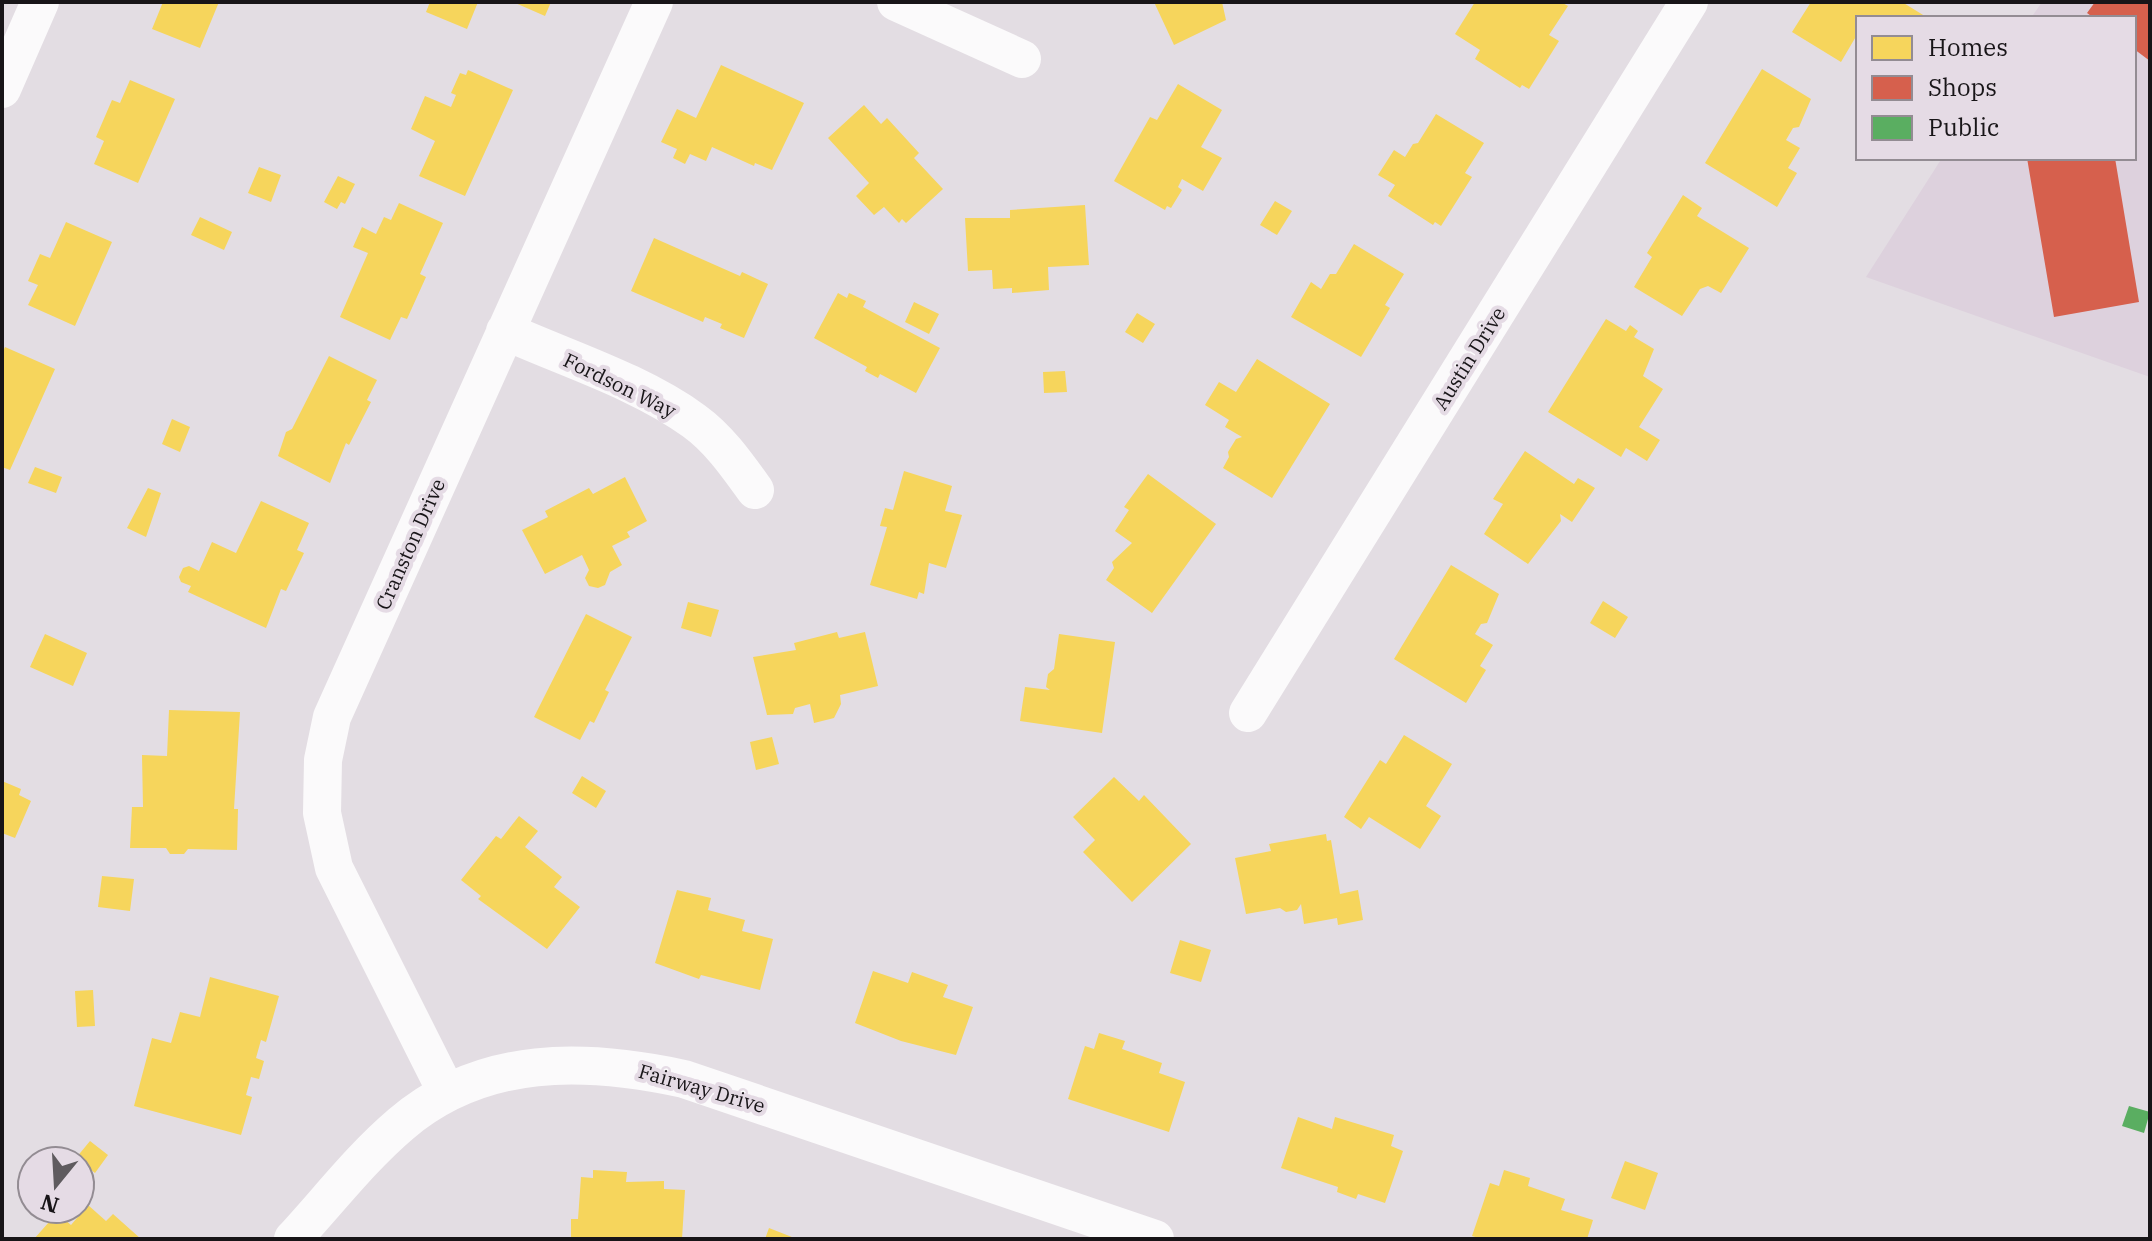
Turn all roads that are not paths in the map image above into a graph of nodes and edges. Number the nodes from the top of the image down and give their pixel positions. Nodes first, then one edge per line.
1 (40, 2) edge
2 (654, 2) edge
3 (896, 2) edge
4 (1689, 2) edge
5 (1022, 59) dead end
6 (2, 89) edge
7 (505, 331) junction
8 (755, 490) dead end
9 (1248, 713) dead end
10 (447, 1093) junction
11 (293, 1239) edge
12 (1155, 1239) edge

1 - 6 street
2 - 7 street, Cranston Drive
3 - 5 street
4 - 9 street, Austin Drive
7 - 8 street, Fordson Way
7 - 10 street, Cranston Drive
10 - 11 street, Fairway Drive
10 - 12 street, Fairway Drive

